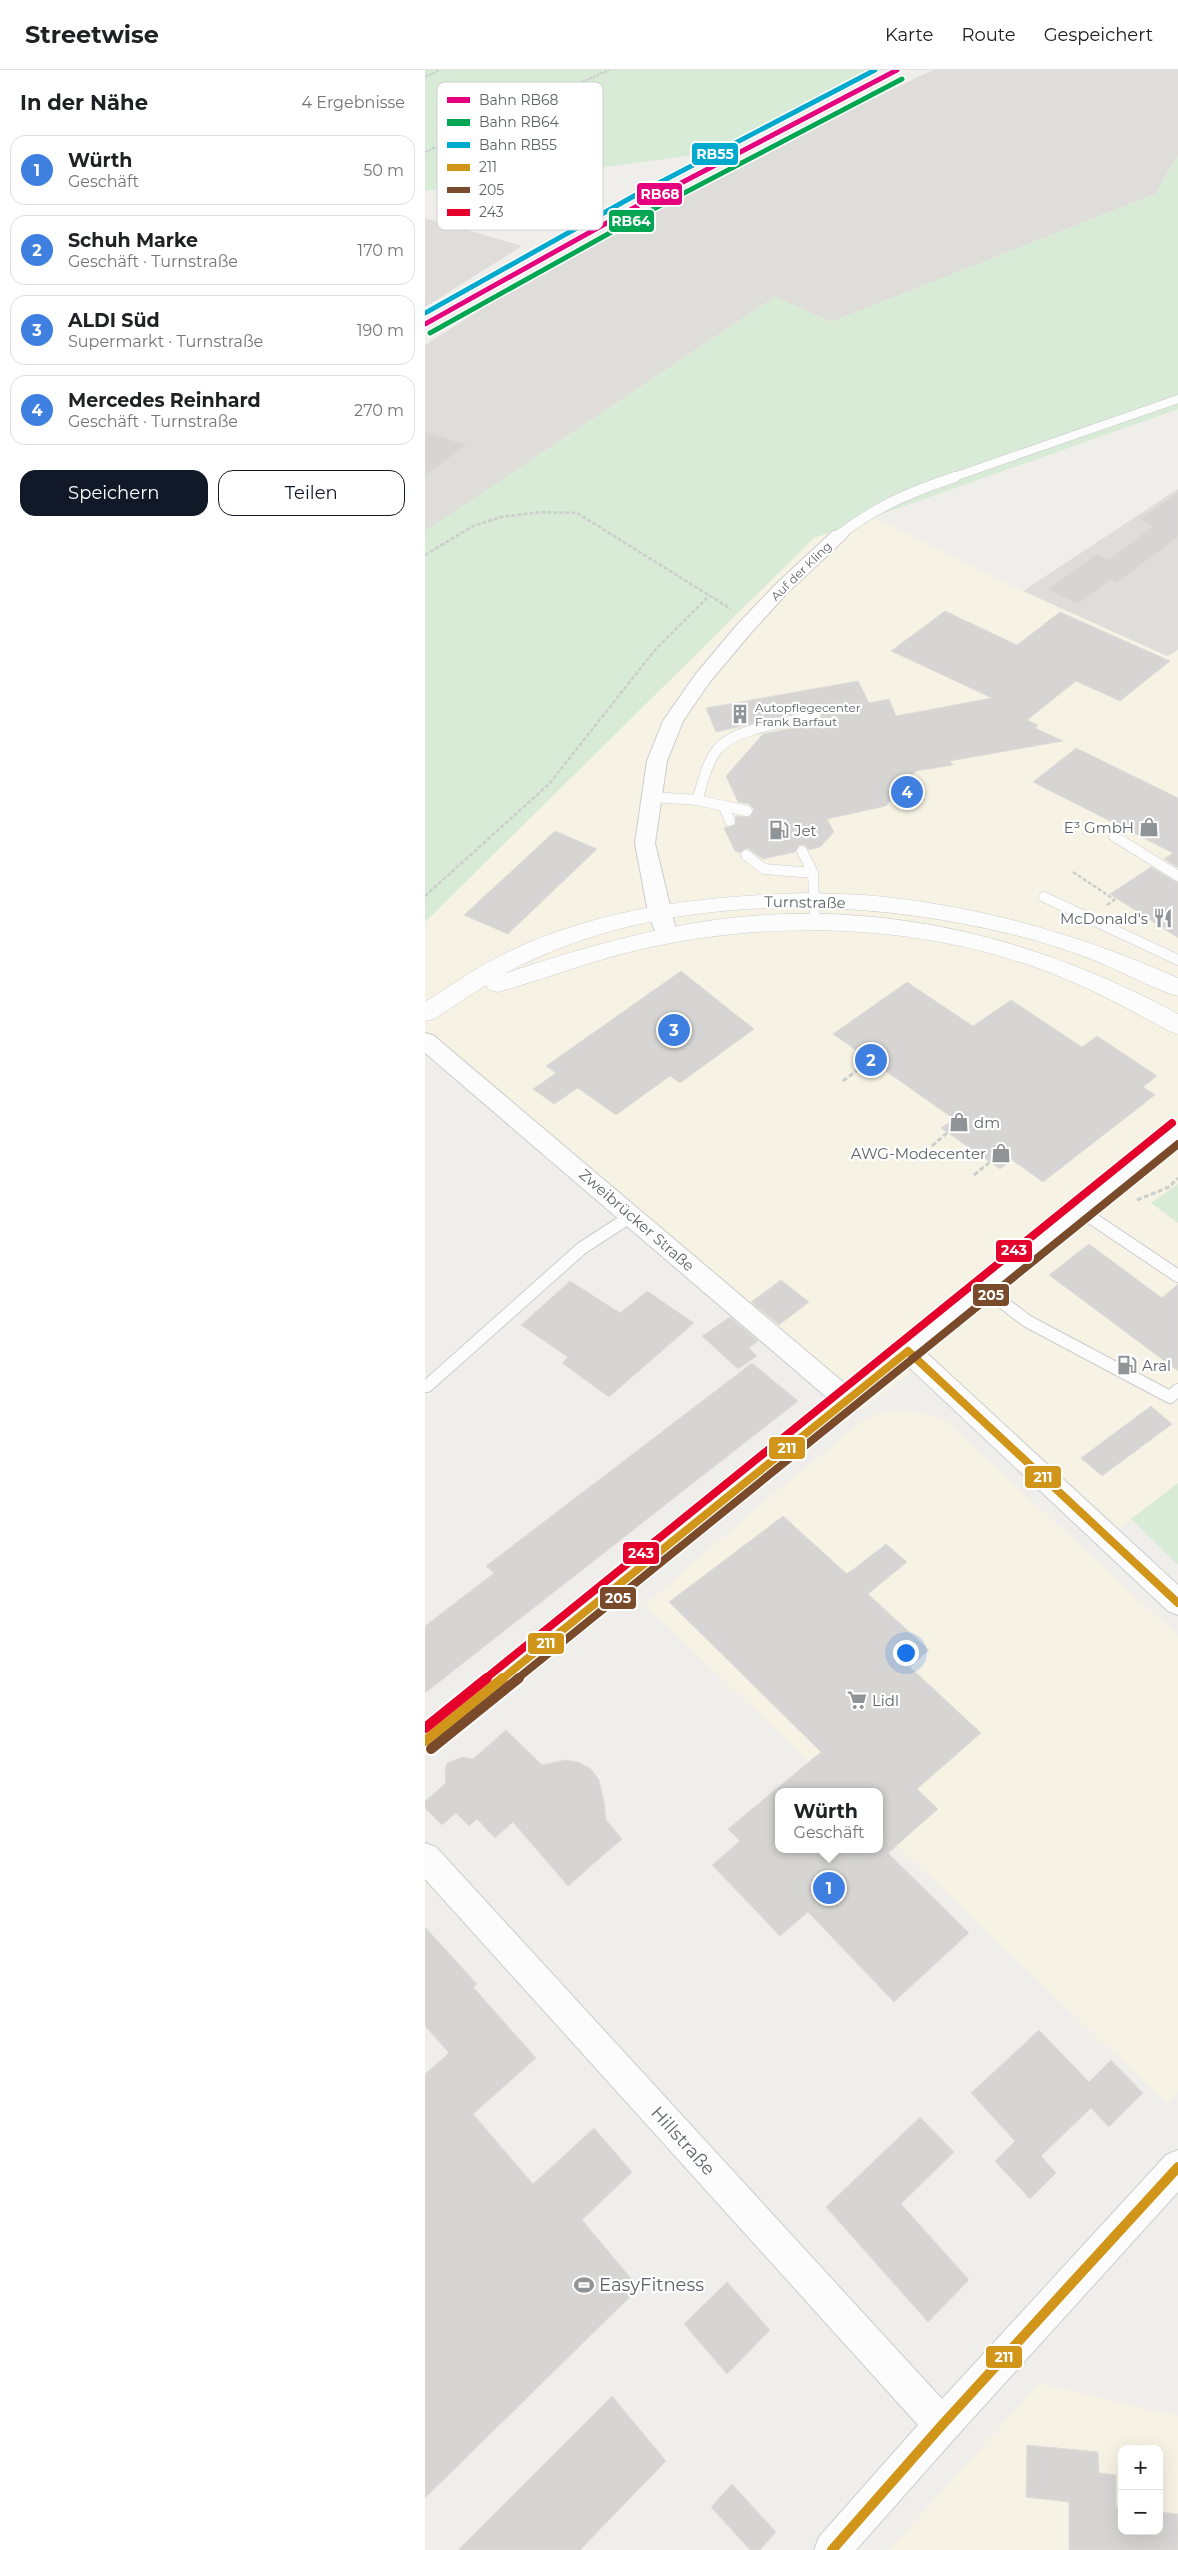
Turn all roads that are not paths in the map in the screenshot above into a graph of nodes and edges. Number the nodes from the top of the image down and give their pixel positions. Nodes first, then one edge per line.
1 (1178, 399) edge
2 (839, 535) joint
3 (815, 716) dead end
4 (653, 797) junction
5 (697, 800) junction
6 (724, 807) junction
7 (747, 810) dead end
8 (730, 822) dead end
9 (1114, 836) dead end
10 (802, 851) dead end
11 (746, 855) dead end
12 (813, 873) junction
13 (1178, 876) edge
14 (1044, 897) dead end
15 (816, 911) junction
16 (659, 912) junction
17 (666, 935) junction
18 (1178, 960) edge
19 (1178, 988) edge
20 (432, 1008) edge
21 (1178, 1025) edge
22 (425, 1041) edge
23 (1178, 1132) edge
24 (633, 1215) junction
25 (1091, 1217) junction
26 (1178, 1276) edge
27 (985, 1289) junction
28 (908, 1350) junction
29 (427, 1386) dead end
30 (1178, 1390) edge
31 (847, 1400) junction
32 (1178, 1603) edge
33 (425, 1741) edge
34 (425, 1857) edge
35 (1178, 2167) edge
36 (942, 2425) junction
37 (832, 2550) edge

1 - 2 lane, Auf der Kling
2 - 4 street, Auf der Kling
3 - 5 lane
4 - 5 lane
4 - 16 street, Auf der Kling
5 - 6 lane
6 - 7 lane
6 - 8 lane
9 - 13 lane
10 - 12 lane
11 - 12 lane
12 - 15 lane
14 - 18 lane
15 - 16 street, Turnstraße
15 - 17 street, Turnstraße
15 - 19 street, Turnstraße
15 - 21 street, Turnstraße
16 - 17 street, Auf der Kling
16 - 20 street, Turnstraße
17 - 20 street, Turnstraße
22 - 24 street, Zweibrücker Straße
23 - 25 street
24 - 29 lane
24 - 31 street, Zweibrücker Straße
25 - 26 lane
25 - 27 street
27 - 28 street
27 - 30 lane
28 - 31 street
28 - 32 street
31 - 33 street
34 - 36 street, Hillstraße
35 - 36 street
36 - 37 street

